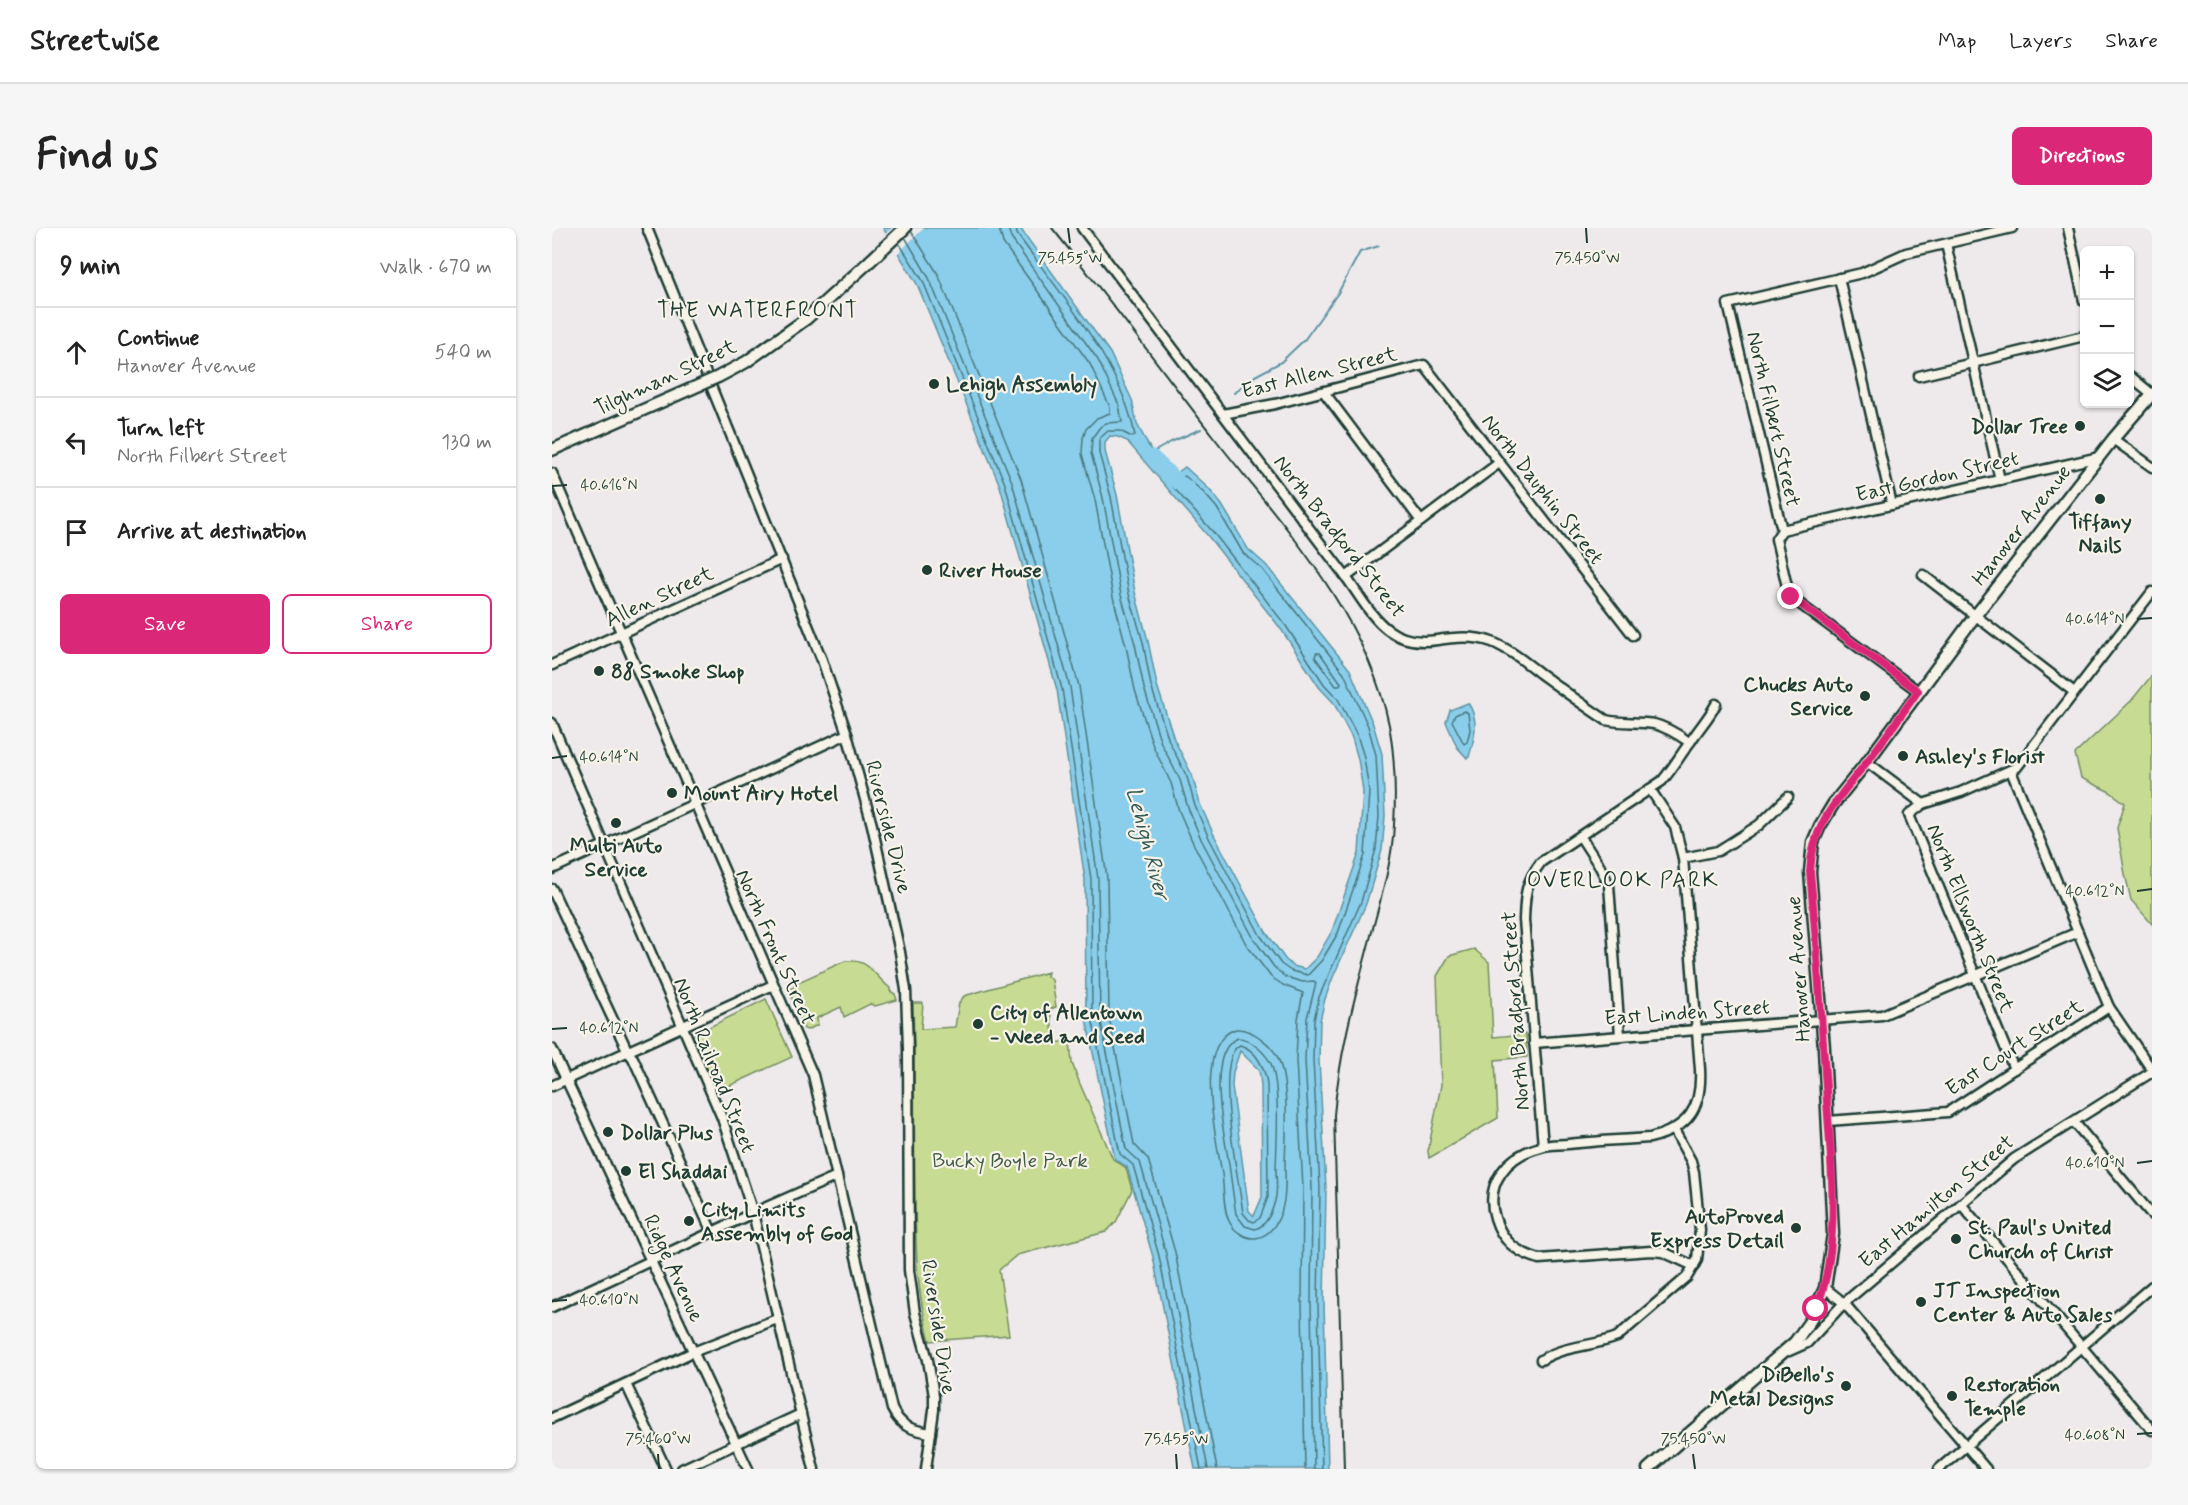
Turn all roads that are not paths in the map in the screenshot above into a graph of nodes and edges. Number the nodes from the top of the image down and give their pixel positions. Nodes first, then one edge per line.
1 (647, 228) edge
2 (905, 228) edge
3 (1082, 228) edge
4 (2012, 228) edge
5 (2068, 228) edge
6 (1946, 244) junction
7 (1839, 278) junction
8 (2085, 300) edge
9 (2080, 337) edge
10 (1973, 362) junction
11 (1424, 365) joint
12 (1918, 376) dead end
13 (2134, 379) edge
14 (1324, 392) junction
15 (2152, 394) edge
16 (1223, 414) junction
17 (2113, 439) junction
18 (552, 450) edge
19 (2099, 457) junction
20 (1499, 463) junction
21 (2152, 467) edge
22 (552, 473) edge
23 (2000, 480) junction
24 (1892, 505) junction
25 (1421, 521) junction
26 (1782, 530) junction
27 (782, 559) junction
28 (1923, 575) dead end
29 (1346, 577) junction
30 (2152, 592) edge
31 (1975, 615) junction
32 (622, 633) junction
33 (1633, 635) dead end
34 (552, 665) edge
35 (1918, 691) junction
36 (2074, 692) junction
37 (1716, 704) dead end
38 (552, 723) edge
39 (847, 734) junction
40 (1689, 742) junction
41 (1867, 762) junction
42 (2011, 771) junction
43 (1650, 789) junction
44 (1788, 797) dead end
45 (695, 804) junction
46 (1923, 804) junction
47 (1580, 836) junction
48 (604, 845) junction
49 (1683, 858) junction
50 (552, 870) edge
51 (552, 889) edge
52 (2078, 932) junction
53 (1976, 975) junction
54 (773, 985) junction
55 (2109, 1007) junction
56 (1822, 1019) junction
57 (682, 1027) junction
58 (1697, 1030) junction
59 (1620, 1035) junction
60 (1534, 1043) junction
61 (552, 1049) edge
62 (628, 1052) junction
63 (2014, 1069) junction
64 (2152, 1071) edge
65 (566, 1080) junction
66 (552, 1086) edge
67 (1828, 1121) junction
68 (2074, 1122) junction
69 (1674, 1130) junction
70 (1543, 1146) junction
71 (837, 1176) junction
72 (1961, 1204) junction
73 (753, 1213) junction
74 (2152, 1215) edge
75 (712, 1232) junction
76 (651, 1261) junction
77 (1694, 1266) junction
78 (2152, 1286) edge
79 (1825, 1288) junction
80 (1844, 1303) junction
81 (552, 1307) edge
82 (777, 1319) junction
83 (2082, 1347) junction
84 (693, 1352) junction
85 (1783, 1353) junction
86 (1541, 1360) dead end
87 (626, 1384) junction
88 (801, 1414) junction
89 (552, 1418) edge
90 (2152, 1430) edge
91 (931, 1433) junction
92 (736, 1444) junction
93 (1966, 1446) junction
94 (666, 1469) edge
95 (682, 1469) edge
96 (748, 1469) edge
97 (814, 1469) edge
98 (926, 1469) edge
99 (1648, 1469) edge
100 (1940, 1469) edge
101 (1986, 1469) edge

1 - 27 street, Riverside Drive
2 - 18 main road, Tilghman Street, bridge
3 - 16 street, North Bradford Street
4 - 6 street
5 - 8 street
6 - 7 street
6 - 10 street
7 - 24 street
7 - 26 street, North Filbert Street
9 - 10 street
10 - 12 street
10 - 23 street
11 - 14 street, East Allen Street
11 - 20 street, North Dauphin Street
13 - 15 street
14 - 16 street, East Allen Street
14 - 25 street
15 - 17 main road, Hanover Avenue
16 - 29 street, North Bradford Street
17 - 19 main road, Hanover Avenue
17 - 21 street
19 - 23 street, East Gordon Street
19 - 31 main road, Hanover Avenue
20 - 25 street
20 - 33 street, North Dauphin Street
22 - 32 street, North Front Street
23 - 24 street, East Gordon Street
24 - 26 street, East Gordon Street
25 - 29 street
26 - 35 street, North Filbert Street
27 - 32 street, Allen Street
27 - 39 street, Riverside Drive
28 - 31 street
29 - 40 street, North Bradford Street
30 - 36 street
31 - 35 main road, Hanover Avenue
31 - 36 street
32 - 34 street, Allen Street
32 - 45 street, North Front Street
35 - 41 main road, Hanover Avenue
36 - 42 street
37 - 40 street
38 - 48 street, North Railroad Street
39 - 45 street
39 - 91 street, Riverside Drive
40 - 43 street
41 - 46 street, North Ellsworth Street
41 - 56 main road, Hanover Avenue
42 - 46 street
42 - 52 street
43 - 47 street
43 - 49 street
44 - 49 street
45 - 48 street
45 - 54 street, North Front Street
46 - 53 street, North Ellsworth Street
47 - 59 street
47 - 60 street, North Bradford Street
48 - 50 street
48 - 57 street, North Railroad Street
49 - 58 street
51 - 62 street
52 - 53 street, East Linden Street
52 - 55 street
53 - 56 street, East Linden Street
53 - 63 street, North Ellsworth Street
54 - 57 street
54 - 71 street, North Front Street
55 - 63 street, East Court Street
55 - 64 street
56 - 58 street, East Linden Street
56 - 67 main road, Hanover Avenue
57 - 62 street
57 - 73 street, North Railroad Street
58 - 59 street, East Linden Street
58 - 69 street
59 - 60 street, East Linden Street
60 - 70 street, North Bradford Street
61 - 65 street, Ridge Avenue
62 - 65 street
62 - 75 street
63 - 67 street, East Court Street
64 - 68 street, East Hamilton Street
65 - 66 street
65 - 76 street, Ridge Avenue
67 - 79 main road, Hanover Avenue
68 - 72 street, East Hamilton Street
68 - 74 street
69 - 70 street
69 - 77 street
70 - 77 street
71 - 73 street
71 - 91 street, North Front Street
72 - 80 street, East Hamilton Street
72 - 83 street
73 - 75 street
73 - 82 street, North Railroad Street
75 - 76 street
76 - 81 street
76 - 84 street, Ridge Avenue
77 - 86 street
78 - 83 street
79 - 80 street
79 - 85 main road, Hanover Avenue
80 - 85 street, East Hamilton Street
80 - 93 street
82 - 84 street
82 - 88 street, North Railroad Street
83 - 90 street
83 - 93 street
84 - 87 street
84 - 92 street, Ridge Avenue
85 - 99 main road, East Hamilton Street
87 - 89 street
87 - 94 street
88 - 92 street
88 - 97 street, North Railroad Street
91 - 98 street, Riverside Drive
92 - 95 street
92 - 96 street, Ridge Avenue
93 - 100 street
93 - 101 street

